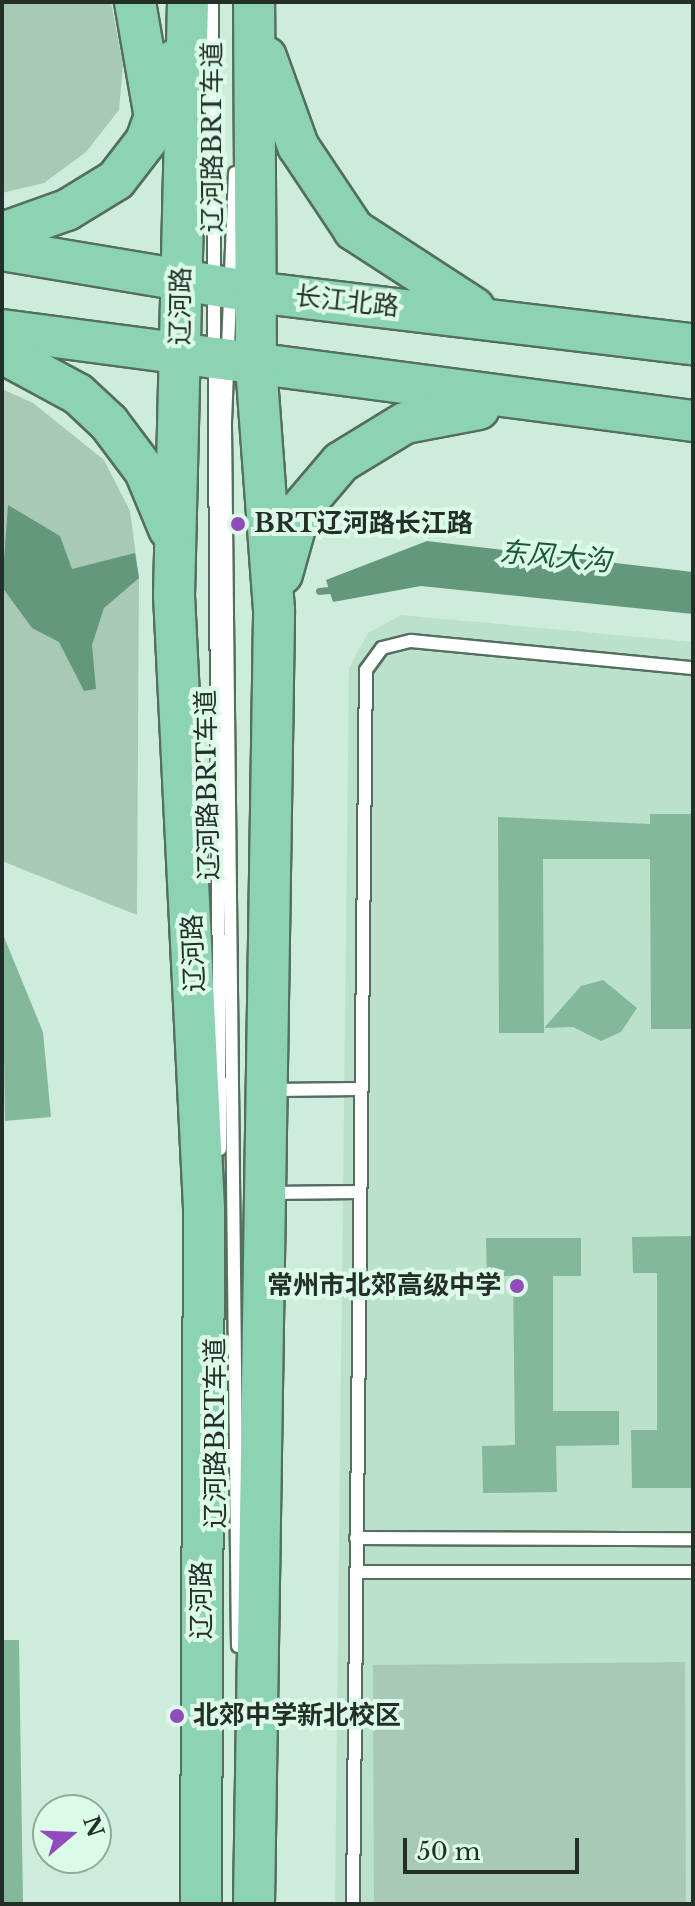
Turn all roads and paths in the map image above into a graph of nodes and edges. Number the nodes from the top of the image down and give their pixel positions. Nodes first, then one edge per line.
1 (135, 2) edge
2 (255, 2) edge
3 (283, 2) edge
4 (196, 6) edge
5 (271, 84) junction
6 (146, 141) junction
7 (235, 160) dead end
8 (2, 233) edge
9 (2, 250) edge
10 (221, 286) junction
11 (492, 317) junction
12 (2, 330) edge
13 (693, 344) edge
14 (2, 353) edge
15 (219, 360) junction
16 (514, 403) junction
17 (693, 421) edge
18 (187, 548) junction
19 (278, 558) junction
20 (693, 668) edge
21 (359, 1089) junction
22 (263, 1090) junction
23 (359, 1192) junction
24 (262, 1193) junction
25 (356, 1538) junction
26 (693, 1539) edge
27 (220, 1556) dead end
28 (356, 1572) junction
29 (693, 1572) edge
30 (238, 1660) dead end
31 (239, 1756) dead end
32 (201, 1904) edge
33 (241, 1904) edge
34 (254, 1904) edge
35 (353, 1904) edge

1 - 6 main road
2 - 5 main road
2 - 10 main road, 辽河路
3 - 5 main road
4 - 6 main road
4 - 10 main road, 辽河路
5 - 11 main road
6 - 8 main road
7 - 10 lane, 辽河路BRT车道
9 - 10 main road, 长江北路
10 - 11 main road, 长江北路
10 - 15 main road, 辽河路
10 - 15 main road, 辽河路
11 - 13 main road, 长江北路
12 - 15 main road
14 - 18 main road
15 - 16 main road
15 - 18 main road, 辽河路
15 - 19 main road, 辽河路
15 - 30 lane, 辽河路BRT车道
16 - 17 main road
16 - 19 main road
18 - 27 lane, 辽河路BRT车道
18 - 32 main road, 辽河路
19 - 22 main road, 辽河路
20 - 21 lane
21 - 22 lane
21 - 23 lane
22 - 24 main road, 辽河路
23 - 24 lane
23 - 25 lane
24 - 34 main road, 辽河路
25 - 26 lane
25 - 28 lane
28 - 29 lane
28 - 35 lane
31 - 33 lane

